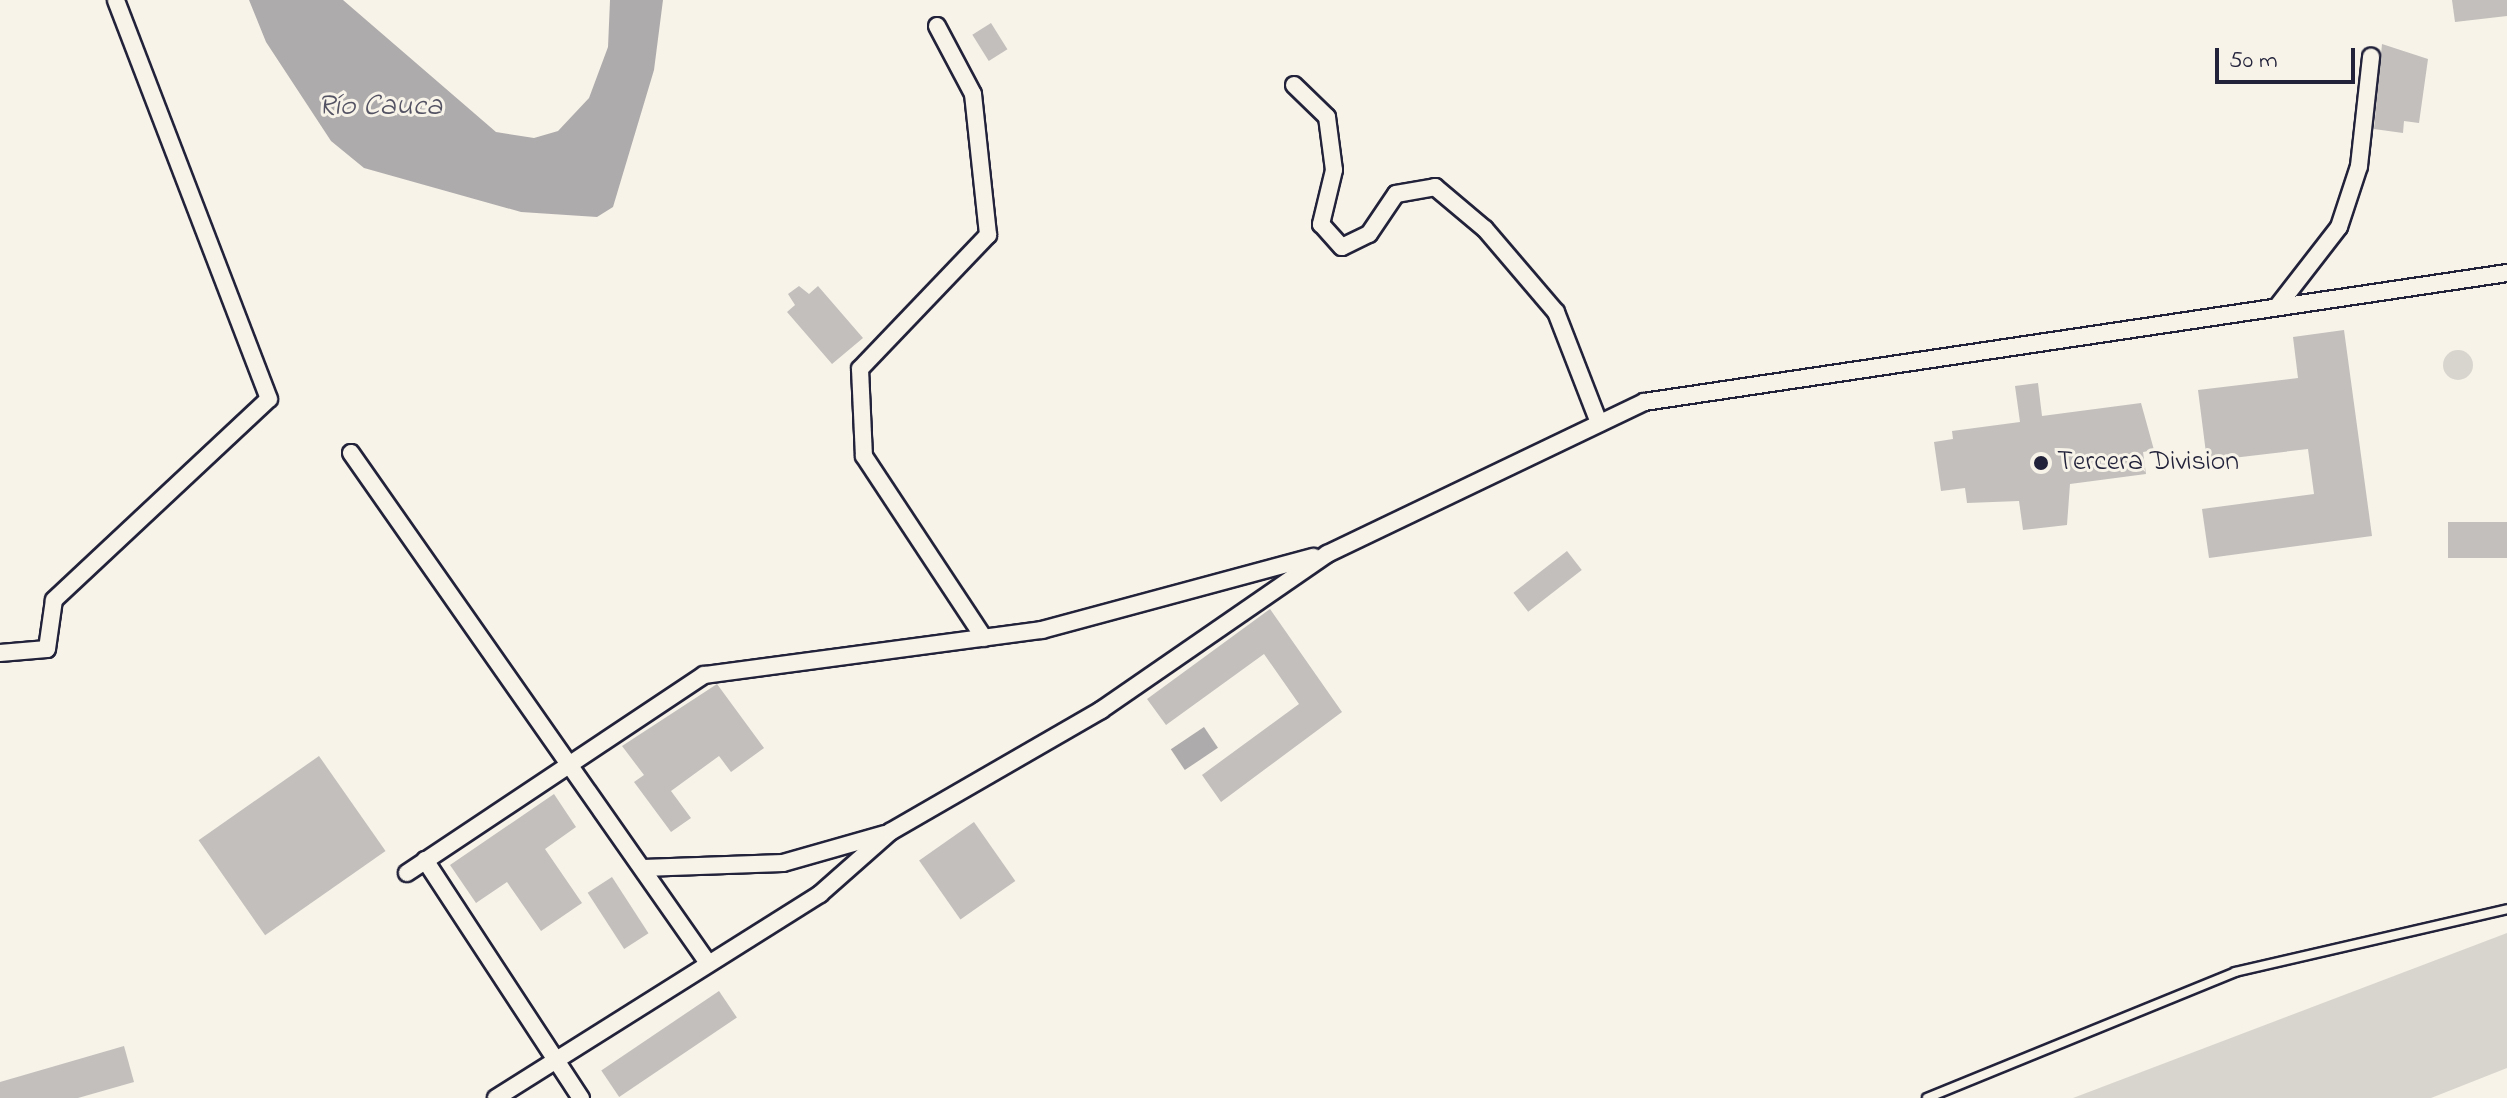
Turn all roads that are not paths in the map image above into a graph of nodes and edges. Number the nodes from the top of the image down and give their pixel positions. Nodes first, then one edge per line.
1 (116, 0) edge
2 (937, 26) dead end
3 (2371, 57) dead end
4 (1294, 85) dead end
5 (2507, 273) edge
6 (2277, 307) junction
7 (1599, 423) junction
8 (351, 453) dead end
9 (1327, 554) junction
10 (984, 638) junction
11 (0, 653) edge
12 (569, 762) junction
13 (890, 832) junction
14 (425, 860) junction
15 (643, 868) junction
16 (407, 873) dead end
17 (2507, 909) edge
18 (708, 963) junction
19 (557, 1060) junction
20 (496, 1098) edge
21 (581, 1098) edge
22 (1927, 1098) edge

1 - 11 street
2 - 10 street
3 - 6 street
4 - 7 street
5 - 6 street
6 - 7 street
7 - 9 street
8 - 12 street
9 - 10 street
9 - 13 street
10 - 12 street
12 - 14 street
12 - 15 street
13 - 15 street
13 - 18 street
14 - 16 street
14 - 19 street
15 - 18 street
17 - 22 lane
18 - 19 street
19 - 20 street
19 - 21 street

